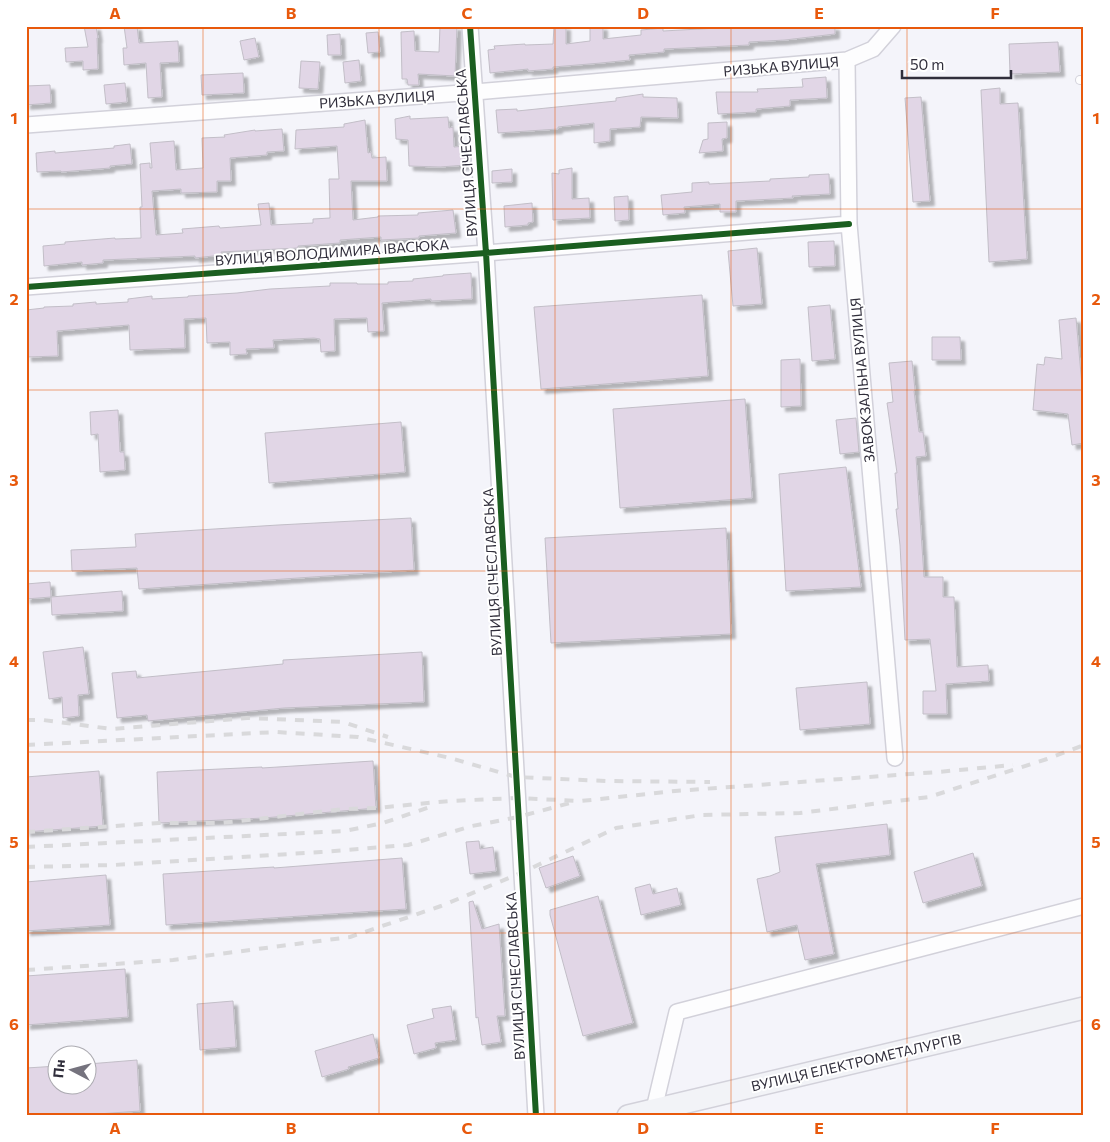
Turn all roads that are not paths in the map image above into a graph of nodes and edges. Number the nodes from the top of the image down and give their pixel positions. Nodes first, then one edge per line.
1 (470, 26) edge
2 (893, 26) edge
3 (847, 60) junction
4 (475, 92) junction
5 (26, 126) edge
6 (849, 224) junction
7 (486, 253) junction
8 (26, 287) edge
9 (895, 758) dead end
10 (1084, 906) edge
11 (1084, 1008) edge
12 (654, 1109) junction
13 (536, 1116) edge
14 (628, 1116) edge

1 - 4 street, ВУЛИЦЯ СІЧЕСЛАВСЬКА
2 - 3 street
3 - 4 street, РИЗЬКА ВУЛИЦЯ
3 - 6 street, ЗАВОКЗАЛЬНА ВУЛИЦЯ
4 - 5 street, РИЗЬКА ВУЛИЦЯ
4 - 7 street, ВУЛИЦЯ СІЧЕСЛАВСЬКА
6 - 7 street, ВУЛИЦЯ ВОЛОДИМИРА ІВАСЮКА
6 - 9 street, ЗАВОКЗАЛЬНА ВУЛИЦЯ
7 - 8 street, ВУЛИЦЯ ВОЛОДИМИРА ІВАСЮКА
7 - 13 street, ВУЛИЦЯ СІЧЕСЛАВСЬКА
10 - 12 street
11 - 12 main road, ВУЛИЦЯ ЕЛЕКТРОМЕТАЛУРГІВ
12 - 14 main road, ВУЛИЦЯ ЕЛЕКТРОМЕТАЛУРГІВ

